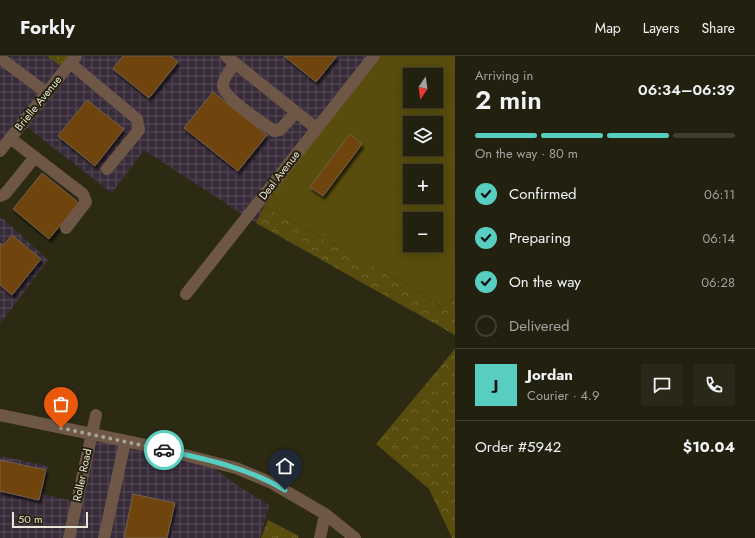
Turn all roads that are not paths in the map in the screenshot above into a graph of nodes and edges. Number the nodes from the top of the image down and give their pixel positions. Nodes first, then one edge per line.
1 (374, 56) edge
2 (0, 58) edge
3 (230, 59) edge
4 (73, 60) edge
5 (47, 93) junction
6 (296, 112) junction
7 (316, 128) junction
8 (10, 138) junction
9 (0, 151) edge
10 (35, 157) junction
11 (107, 169) dead end
12 (0, 196) edge
13 (66, 228) dead end
14 (186, 294) dead end
15 (0, 415) edge
16 (96, 415) dead end
17 (91, 435) junction
18 (126, 442) junction
19 (325, 514) junction
20 (68, 538) edge
21 (104, 538) edge
22 (320, 538) edge
23 (355, 538) edge

1 - 7 street, Deal Avenue
2 - 5 street
3 - 6 street
3 - 6 street
4 - 5 street, Brielle Avenue
4 - 11 street
5 - 8 street, Brielle Avenue
6 - 7 street
7 - 14 street, Deal Avenue
8 - 9 street, Brielle Avenue
8 - 10 street
10 - 12 street
10 - 13 street
15 - 17 street
16 - 17 street, Roller Road
17 - 18 street
17 - 20 street, Roller Road
18 - 19 street
18 - 21 street
19 - 22 street
19 - 23 street

